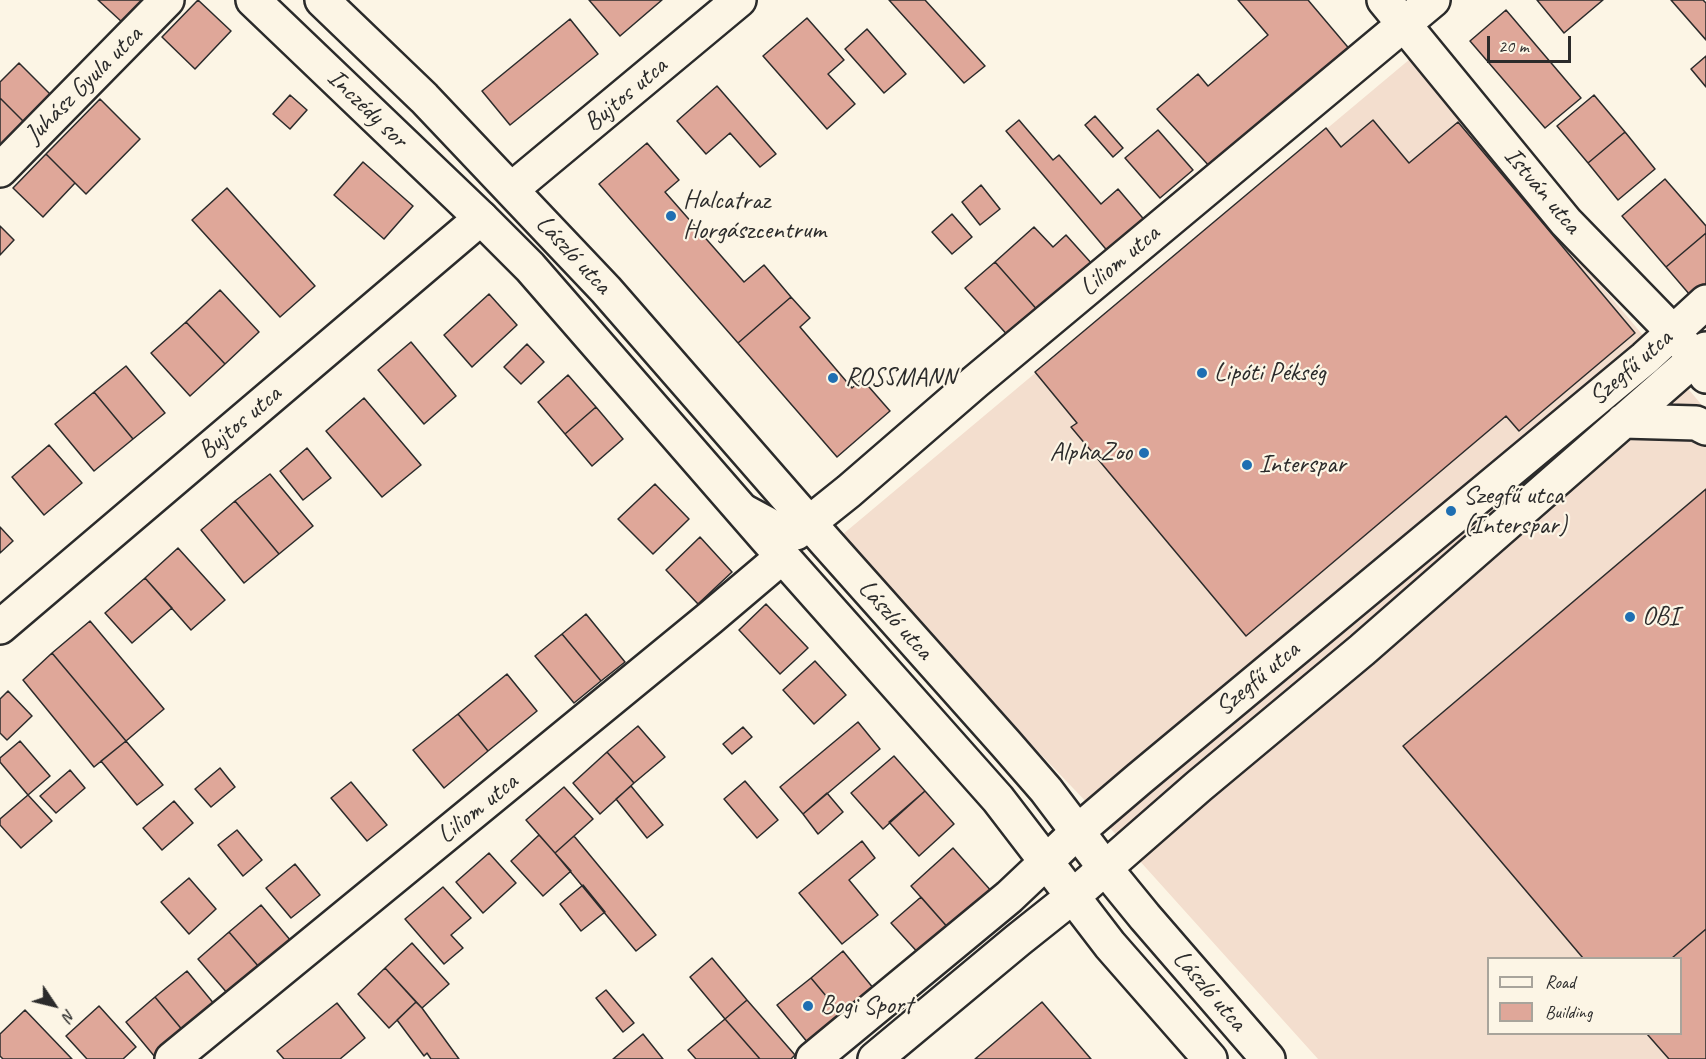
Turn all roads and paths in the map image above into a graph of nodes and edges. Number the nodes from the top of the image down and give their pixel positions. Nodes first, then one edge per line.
1 (167, 0) edge
2 (254, 0) edge
3 (321, 0) edge
4 (739, 0) edge
5 (1433, 0) edge
6 (1394, 12) edge
7 (0, 170) edge
8 (512, 189) junction
9 (481, 218) junction
10 (1706, 302) edge
11 (1673, 332) junction
12 (1702, 361) edge
13 (1623, 421) junction
14 (1706, 429) edge
15 (741, 509) junction
16 (810, 523) junction
17 (782, 557) junction
18 (0, 627) edge
19 (1077, 832) junction
20 (1046, 862) junction
21 (1105, 868) junction
22 (1072, 897) junction
23 (172, 1059) edge
24 (813, 1059) edge
25 (874, 1059) edge
26 (1210, 1059) edge
27 (1268, 1059) edge

1 - 7 street, Juhász Gyula utca
2 - 9 street, Inczédy sor
3 - 8 street, Inczédy sor
4 - 8 street, Bujtos utca
5 - 6 street, Liliom utca
6 - 11 street, István utca
6 - 16 street, Liliom utca
8 - 16 street, László utca
9 - 15 street, László utca
9 - 18 street, Bujtos utca
10 - 11 street, Szegfű utca
11 - 12 street, István utca
11 - 19 street, Szegfű utca
12 - 13 street, Szegfű utca
13 - 14 street
13 - 21 street, Szegfű utca
15 - 16 street
15 - 17 street, László utca
16 - 19 street, László utca
17 - 20 street, László utca
17 - 23 street, Liliom utca
19 - 20 street, Szegfű utca
19 - 21 street, László utca
20 - 22 street, László utca
20 - 24 street, Szegfű utca
21 - 22 street, Szegfű utca
21 - 27 street, László utca
22 - 25 street, Szegfű utca
22 - 26 street, László utca

